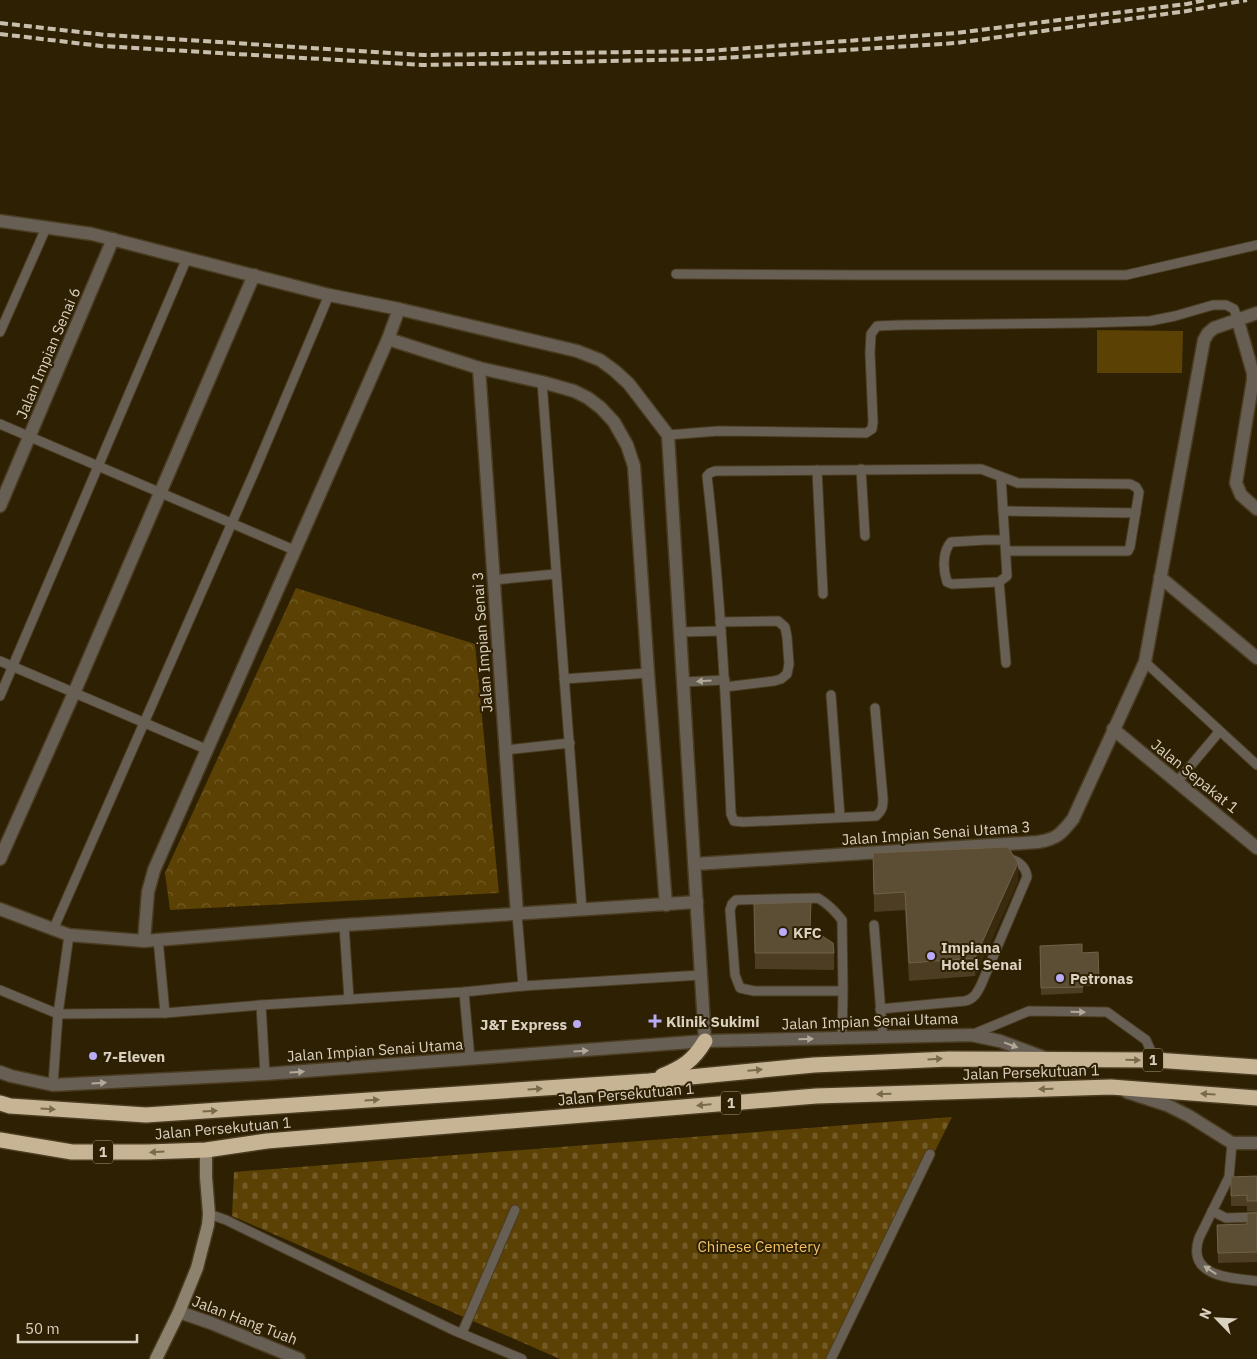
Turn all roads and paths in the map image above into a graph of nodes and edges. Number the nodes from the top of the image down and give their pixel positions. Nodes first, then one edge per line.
1 (0, 221) edge
2 (46, 228) junction
3 (114, 239) junction
4 (1257, 245) edge
5 (187, 258) junction
6 (676, 274) dead end
7 (254, 275) junction
8 (329, 295) junction
9 (399, 309) junction
10 (1257, 314) edge
11 (1238, 320) junction
12 (0, 332) edge
13 (388, 339) junction
14 (479, 368) junction
15 (542, 382) junction
16 (0, 424) edge
17 (668, 435) junction
18 (30, 437) junction
19 (98, 466) junction
20 (861, 469) junction
21 (817, 470) junction
22 (1001, 477) junction
23 (161, 493) junction
24 (0, 506) edge
25 (1257, 509) edge
26 (1003, 511) junction
27 (1136, 513) junction
28 (232, 523) junction
29 (865, 536) dead end
30 (1005, 540) junction
31 (294, 550) junction
32 (1006, 551) junction
33 (556, 574) junction
34 (1160, 578) junction
35 (493, 580) junction
36 (999, 582) junction
37 (823, 594) dead end
38 (721, 626) junction
39 (680, 632) junction
40 (1257, 658) edge
41 (0, 661) edge
42 (1145, 662) junction
43 (1006, 663) dead end
44 (13, 666) junction
45 (648, 673) junction
46 (564, 679) junction
47 (683, 682) junction
48 (725, 683) junction
49 (74, 692) junction
50 (0, 696) edge
51 (831, 696) dead end
52 (875, 708) dead end
53 (143, 723) junction
54 (1113, 730) junction
55 (1219, 732) junction
56 (570, 743) junction
57 (208, 750) junction
58 (506, 750) junction
59 (1257, 765) edge
60 (1177, 782) junction
61 (840, 817) junction
62 (1257, 848) edge
63 (0, 859) edge
64 (994, 859) edge
65 (695, 864) junction
66 (697, 902) junction
67 (666, 905) junction
68 (0, 909) edge
69 (582, 910) junction
70 (517, 914) junction
71 (344, 925) junction
72 (874, 925) dead end
73 (53, 930) junction
74 (69, 935) junction
75 (158, 939) junction
76 (144, 941) junction
77 (701, 976) junction
78 (523, 986) junction
79 (0, 990) edge
80 (843, 991) junction
81 (464, 992) junction
82 (349, 999) junction
83 (261, 1005) junction
84 (880, 1009) junction
85 (165, 1013) junction
86 (58, 1014) junction
87 (971, 1035) junction
88 (883, 1038) junction
89 (842, 1039) junction
90 (705, 1041) junction
91 (470, 1059) junction
92 (1049, 1060) junction
93 (1155, 1060) junction
94 (1257, 1068) edge
95 (0, 1072) edge
96 (265, 1074) junction
97 (649, 1081) junction
98 (53, 1085) junction
99 (1111, 1087) junction
100 (1257, 1098) edge
101 (0, 1104) edge
102 (0, 1140) edge
103 (1232, 1143) junction
104 (1257, 1143) edge
105 (206, 1150) junction
106 (930, 1154) dead end
107 (1229, 1177) junction
108 (1239, 1178) edge
109 (515, 1210) dead end
110 (1212, 1211) junction
111 (209, 1214) junction
112 (1257, 1217) edge
113 (1257, 1281) edge
114 (179, 1312) junction
115 (462, 1333) junction
116 (156, 1359) edge
117 (299, 1359) edge
118 (522, 1359) edge
119 (831, 1359) edge

1 - 2 street
2 - 3 street
2 - 12 lane
3 - 5 street
3 - 18 street, Jalan Impian Senai 6
4 - 6 lane
5 - 7 street
5 - 19 lane
7 - 8 street
7 - 23 street
8 - 9 street
8 - 28 lane
9 - 13 street
9 - 17 street
10 - 11 street, Jalan Impian Senai Utama 3
11 - 17 lane
11 - 25 street
11 - 34 street, Jalan Impian Senai Utama 3
13 - 14 street
13 - 31 street
14 - 15 street
14 - 35 street, Jalan Impian Senai 3
15 - 33 lane
15 - 45 street
16 - 18 lane
17 - 39 street
18 - 19 lane
18 - 24 street, Jalan Impian Senai 6
19 - 23 lane
19 - 44 lane
20 - 21 lane
20 - 22 lane
20 - 29 lane
21 - 37 lane
21 - 38 lane
22 - 26 lane
22 - 27 lane
23 - 28 lane
23 - 49 street
26 - 27 lane
26 - 30 lane
27 - 32 lane
28 - 31 lane
28 - 53 lane
30 - 32 lane
30 - 36 lane
31 - 57 street
32 - 36 lane
33 - 35 lane
33 - 46 lane
34 - 40 street
34 - 42 street, Jalan Impian Senai Utama 3
35 - 58 street, Jalan Impian Senai 3
36 - 43 lane
38 - 39 lane
38 - 48 lane
38 - 48 lane
39 - 47 street
41 - 44 lane
42 - 54 street, Jalan Impian Senai Utama 3
42 - 55 lane
44 - 49 lane
44 - 50 lane
45 - 46 lane
45 - 67 street
46 - 56 lane
48 -> 47 lane
47 - 65 street
48 - 61 lane
49 - 53 lane
49 - 63 street
51 - 61 lane
52 - 61 lane
53 - 57 lane
53 - 73 lane
54 - 60 street, Jalan Sepakat 1
54 - 65 street, Jalan Impian Senai Utama 3
55 - 59 lane
55 - 60 lane
56 - 58 lane
56 - 69 lane
57 - 76 street
58 - 70 street, Jalan Impian Senai 3
60 - 62 street, Jalan Sepakat 1
64 - 84 lane
65 - 66 street
66 - 67 street
66 - 77 street
67 - 69 street
68 - 73 street
69 - 70 street
70 - 71 street
70 - 78 lane
71 - 75 street
71 - 82 lane
72 - 84 lane
73 - 74 street
74 - 76 street
74 - 86 lane
75 - 76 street
75 - 85 lane
77 - 78 lane
77 - 90 street
78 - 81 lane
79 - 86 lane
80 - 80 lane
80 - 89 lane
81 - 82 lane
81 - 91 lane
82 - 83 lane
83 - 85 lane
83 - 96 lane
84 - 88 lane
85 - 86 lane
86 - 98 lane
87 - 88 street, Jalan Impian Senai Utama
87 -> 92 street, Jalan Impian Senai Utama
87 -> 93 lane
88 - 89 street, Jalan Impian Senai Utama
90 -> 89 street, Jalan Impian Senai Utama
91 -> 90 street, Jalan Impian Senai Utama
90 - 97 highway
96 -> 91 street, Jalan Impian Senai Utama
92 -> 93 highway, Jalan Persekutuan 1 / 1
97 -> 92 highway, Jalan Persekutuan 1 / 1
93 - 94 highway, Jalan Persekutuan 1 / 1
95 - 98 street, Jalan Impian Senai Utama
98 -> 96 street, Jalan Impian Senai Utama
101 -> 97 highway, Jalan Persekutuan 1 / 1
100 -> 99 highway, Jalan Persekutuan 1 / 1
99 - 103 street
99 -> 105 highway, Jalan Persekutuan 1 / 1
105 -> 102 highway, Jalan Persekutuan 1 / 1
103 - 104 street
103 - 107 lane
105 - 111 street
106 - 119 lane
107 - 108 lane
107 - 110 lane
109 - 115 lane
110 - 112 lane
113 -> 110 lane
111 - 114 street
111 - 115 lane
114 - 116 street
114 - 117 street, Jalan Hang Tuah
115 - 118 lane

